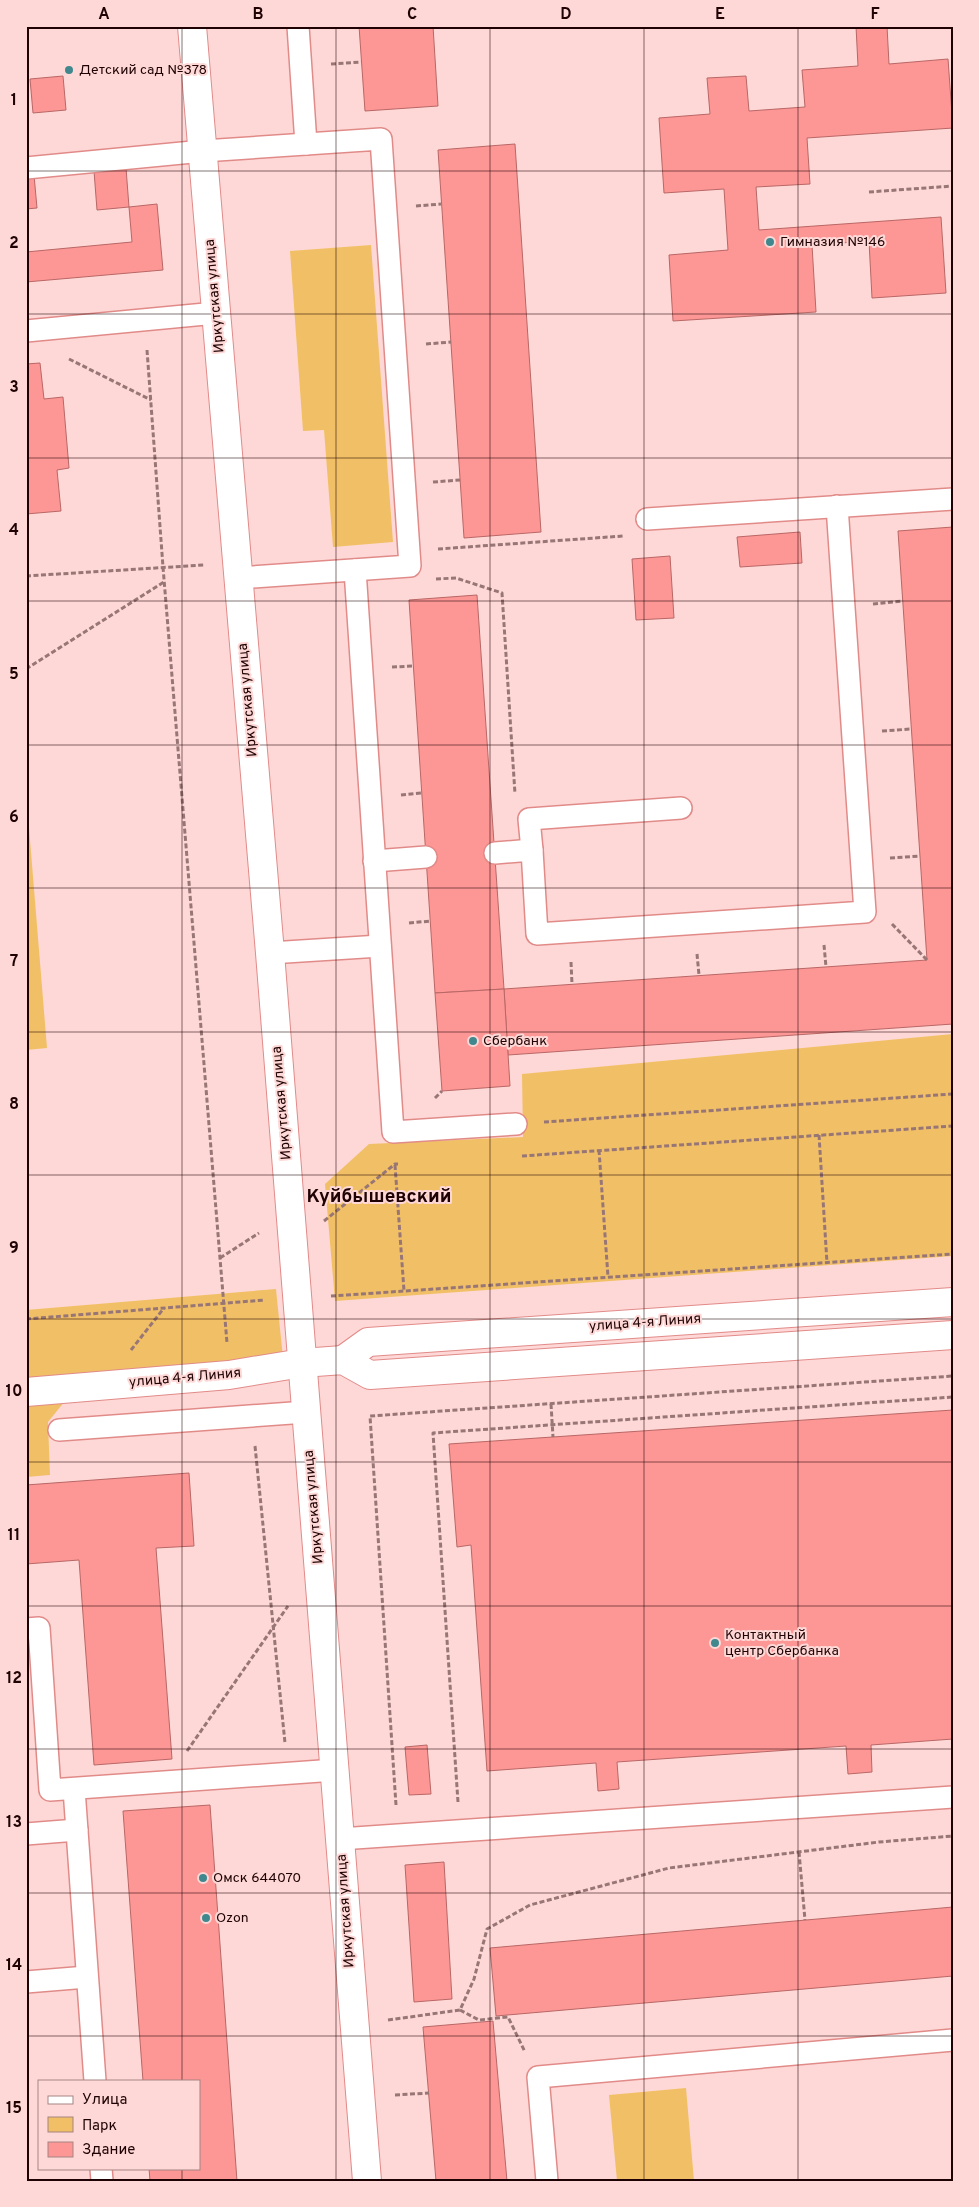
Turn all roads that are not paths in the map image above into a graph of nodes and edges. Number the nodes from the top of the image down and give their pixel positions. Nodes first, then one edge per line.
1 (192, 26) edge
2 (298, 26) edge
3 (306, 144) junction
4 (203, 151) junction
5 (26, 168) edge
6 (216, 313) junction
7 (26, 331) edge
8 (953, 499) edge
9 (837, 506) junction
10 (648, 520) road end
11 (355, 570) junction
12 (238, 578) junction
13 (681, 808) dead end
14 (532, 850) junction
15 (495, 853) dead end
16 (426, 857) dead end
17 (374, 861) junction
18 (380, 946) junction
19 (270, 954) junction
20 (516, 1124) road end
21 (953, 1302) edge
22 (953, 1335) edge
23 (343, 1360) junction
24 (302, 1363) junction
25 (26, 1392) edge
26 (306, 1412) junction
27 (59, 1430) dead end
28 (26, 1629) edge
29 (334, 1770) junction
30 (74, 1789) junction
31 (953, 1797) edge
32 (77, 1830) junction
33 (26, 1834) edge
34 (340, 1839) junction
35 (87, 1977) junction
36 (26, 1982) edge
37 (953, 2040) edge
38 (95, 2080) edge
39 (367, 2181) edge
40 (547, 2181) edge

1 - 4 street, Иркутская улица
2 - 3 lane
3 - 4 lane
3 - 11 lane
4 - 5 lane
4 - 6 street, Иркутская улица
6 - 7 lane
6 - 12 street, Иркутская улица
8 - 9 lane
9 - 10 lane
9 - 14 lane
11 - 12 lane
11 - 17 lane
12 - 19 street, Иркутская улица
13 - 14 lane
14 - 15 lane
16 - 17 lane
17 - 18 lane
18 - 19 lane
18 - 20 lane
19 - 24 street, Иркутская улица
21 - 23 street, улица 4-я Линия
22 - 23 street
23 - 24 street, улица 4-я Линия
24 - 25 street, улица 4-я Линия
24 - 26 street, Иркутская улица
26 - 27 lane
26 - 29 street, Иркутская улица
28 - 30 lane
29 - 30 lane
29 - 34 street, Иркутская улица
30 - 32 lane
31 - 34 lane
32 - 33 lane
32 - 35 lane
34 - 39 street, Иркутская улица
35 - 36 lane
35 - 38 lane
37 - 40 lane

